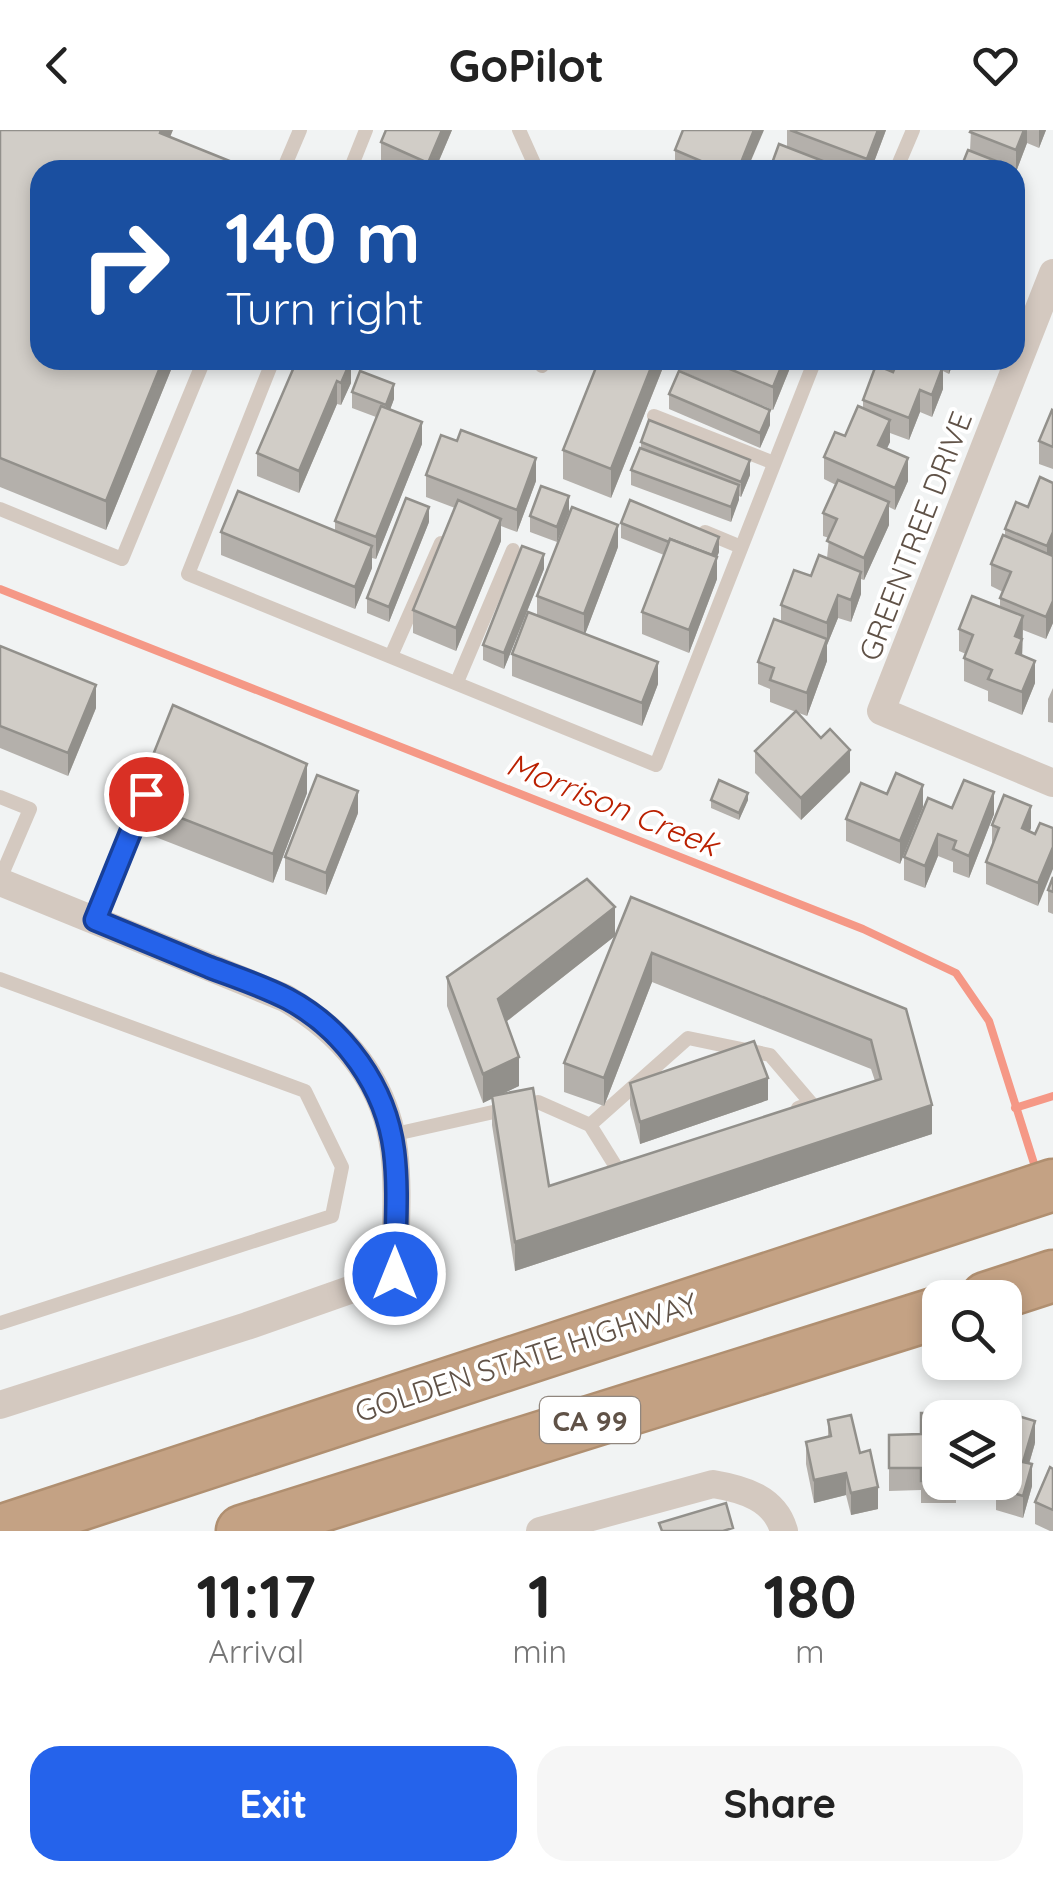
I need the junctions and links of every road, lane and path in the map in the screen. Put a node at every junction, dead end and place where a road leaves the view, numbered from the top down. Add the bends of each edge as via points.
1 (300, 130) edge
2 (366, 130) edge
3 (518, 130) edge
4 (913, 130) edge
5 (287, 160) edge
6 (354, 160) edge
7 (532, 160) edge
8 (900, 160) edge
9 (1053, 273) edge
10 (1025, 344) edge
11 (200, 370) edge
12 (270, 370) edge
13 (811, 370) edge
14 (1015, 370) edge
15 (654, 416) dead end
16 (774, 463) junction
17 (0, 509) edge
18 (692, 526) edge
19 (444, 535) edge
20 (742, 546) junction
21 (513, 550) dead end
22 (391, 656) junction
23 (457, 682) junction
24 (1053, 783) edge
25 (146, 794) edge
26 (0, 797) edge
27 (0, 880) edge
28 (95, 920) junction
29 (0, 979) edge
30 (776, 1116) edge
31 (590, 1125) junction
32 (391, 1135) junction
33 (636, 1164) edge
34 (1053, 1185) edge
35 (922, 1318) edge
36 (0, 1322) edge
37 (0, 1405) edge
38 (310, 1428) junction
39 (0, 1500) edge
40 (0, 1531) edge
41 (242, 1531) edge
42 (540, 1531) edge
43 (784, 1531) edge

1 - 5 lane
2 - 6 lane
3 - 7 lane
4 - 8 lane
9 - 10 street, GREENTREE DRIVE
11 - 17 lane via 122,559
12 - 22 lane via 188,574
13 - 16 lane
14 - 24 street, GREENTREE DRIVE via 881,711
15 - 16 lane
16 - 20 lane
18 - 20 lane
19 - 22 lane
20 - 23 lane via 656,764
21 - 23 lane
22 - 23 lane
25 - 28 lane
26 - 27 lane via 30,809
27 - 28 street
28 - 32 street via 310,1012 366,1072
29 - 36 lane via 305,1091 342,1167 332,1216
30 - 31 lane via 811,1104 770,1055 688,1038
31 - 32 lane via 538,1102
31 - 33 lane via 618,1170
32 - 37 street via 395,1274
34 - 38 highway, GOLDEN STATE HIGHWAY / CA 99
35 - 41 highway, CA 99
38 - 39 highway
38 - 40 highway, GOLDEN STATE HIGHWAY / CA 99
42 - 43 street via 713,1484 740,1488 765,1502

